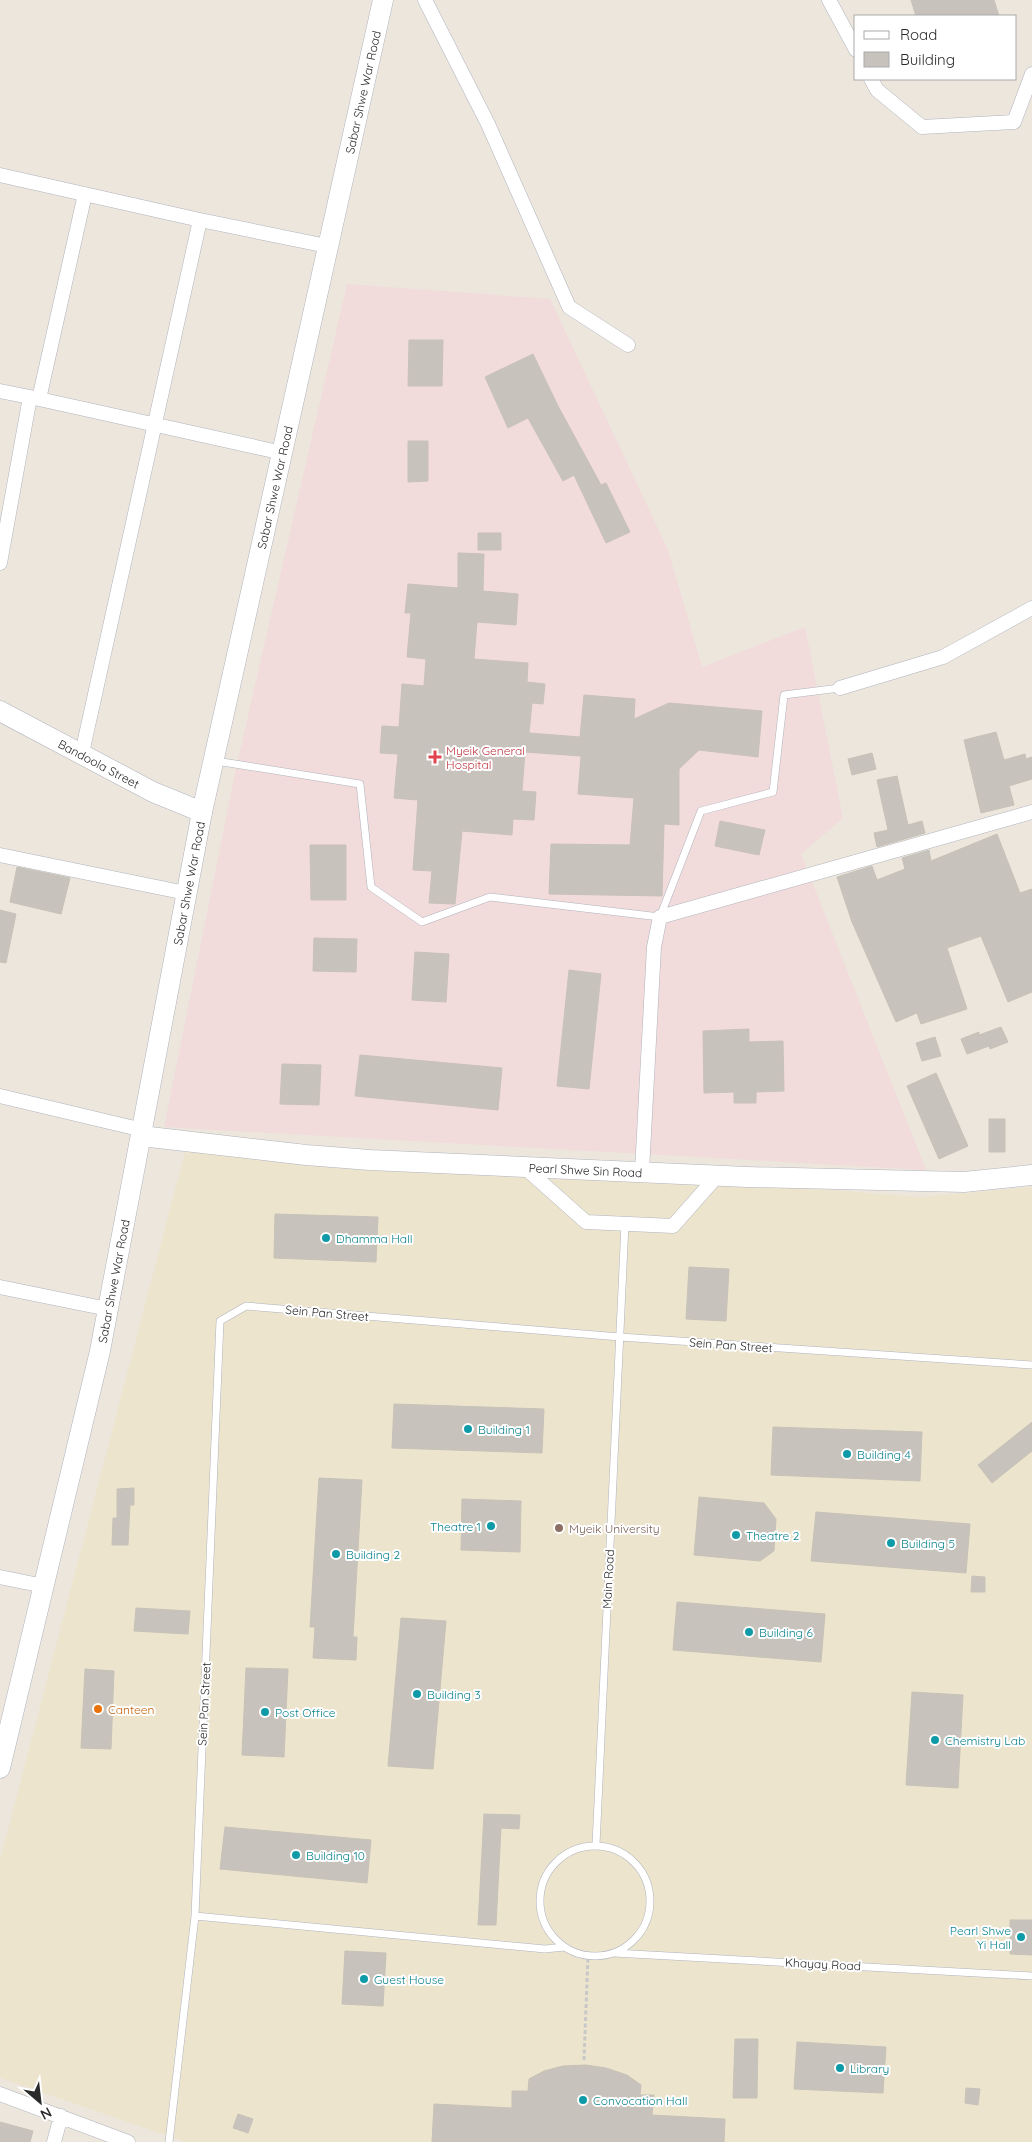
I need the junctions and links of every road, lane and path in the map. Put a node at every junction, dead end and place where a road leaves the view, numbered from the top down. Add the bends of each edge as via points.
1 (383, 0) edge
2 (425, 0) edge
3 (829, 0) edge
4 (854, 46) edge
5 (1032, 74) edge
6 (872, 80) edge
7 (0, 175) edge
8 (86, 194) junction
9 (200, 220) junction
10 (327, 246) junction
11 (628, 345) dead end
12 (0, 391) edge
13 (35, 398) junction
14 (154, 424) junction
15 (282, 453) junction
16 (0, 563) edge
17 (1032, 608) edge
18 (840, 688) joint
19 (0, 711) edge
20 (82, 753) junction
21 (214, 761) junction
22 (202, 812) junction
23 (1032, 812) edge
24 (0, 855) edge
25 (186, 893) junction
26 (660, 917) junction
27 (0, 1096) edge
28 (142, 1133) junction
29 (523, 1166) junction
30 (642, 1171) junction
31 (1032, 1174) edge
32 (718, 1175) junction
33 (625, 1224) junction
34 (0, 1287) edge
35 (108, 1309) junction
36 (620, 1337) junction
37 (1032, 1365) edge
38 (0, 1578) edge
39 (44, 1586) junction
40 (0, 1768) edge
41 (596, 1845) junction
42 (195, 1916) junction
43 (564, 1947) junction
44 (614, 1953) junction
45 (588, 1956) junction
46 (1032, 1976) edge
47 (584, 2060) dead end
48 (0, 2094) edge
49 (61, 2116) junction
50 (54, 2142) edge
51 (128, 2142) edge
52 (169, 2142) edge

1 - 10 main road, Sabar Shwe War Road
2 - 11 street via 488,124 569,307
3 - 4 street
5 - 6 street via 1014,122 922,127 877,90
7 - 8 street
8 - 9 street
8 - 13 street
9 - 10 street
9 - 14 street
10 - 15 main road, Sabar Shwe War Road
12 - 13 street
13 - 14 street
13 - 16 street
14 - 15 street
14 - 20 street
15 - 21 main road, Sabar Shwe War Road
17 - 18 street via 943,657
18 - 26 lane via 784,695 773,792 701,811
19 - 20 main road, Bandoola Street
20 - 22 main road, Bandoola Street via 153,792
21 - 22 main road, Sabar Shwe War Road
21 - 26 lane via 360,784 371,887 422,922 490,897
22 - 25 main road, Sabar Shwe War Road
23 - 26 street
24 - 25 street
25 - 28 main road, Sabar Shwe War Road
26 - 30 street via 654,947
27 - 28 street
28 - 29 main road, Pearl Shwe Sin Road via 306,1155
28 - 35 main road, Sabar Shwe War Road
29 - 30 main road, Pearl Shwe Sin Road
29 - 33 street via 586,1222
30 - 32 main road, Pearl Shwe Sin Road
31 - 32 main road, Pearl Shwe Sin Road via 964,1182
32 - 33 street via 673,1226
33 - 36 lane, Main Road
34 - 35 street
35 - 39 main road, Sabar Shwe War Road
36 - 37 lane, Sein Pan Street
36 - 41 lane, Main Road
36 - 42 lane, Sein Pan Street via 246,1306 220,1322
38 - 39 street
39 - 40 main road, Sabar Shwe War Road
41 - 43 lane via 578,1848 562,1856 542,1884 539,1902 542,1920
41 - 44 lane via 614,1849 631,1859 643,1873 650,1891 650,1911 643,1929 631,1943
42 - 43 lane via 545,1949
42 - 52 lane
43 - 45 lane
44 - 45 lane
44 - 46 lane, Khayay Road
45 - 47 path
48 - 49 street
49 - 50 street
49 - 51 street

